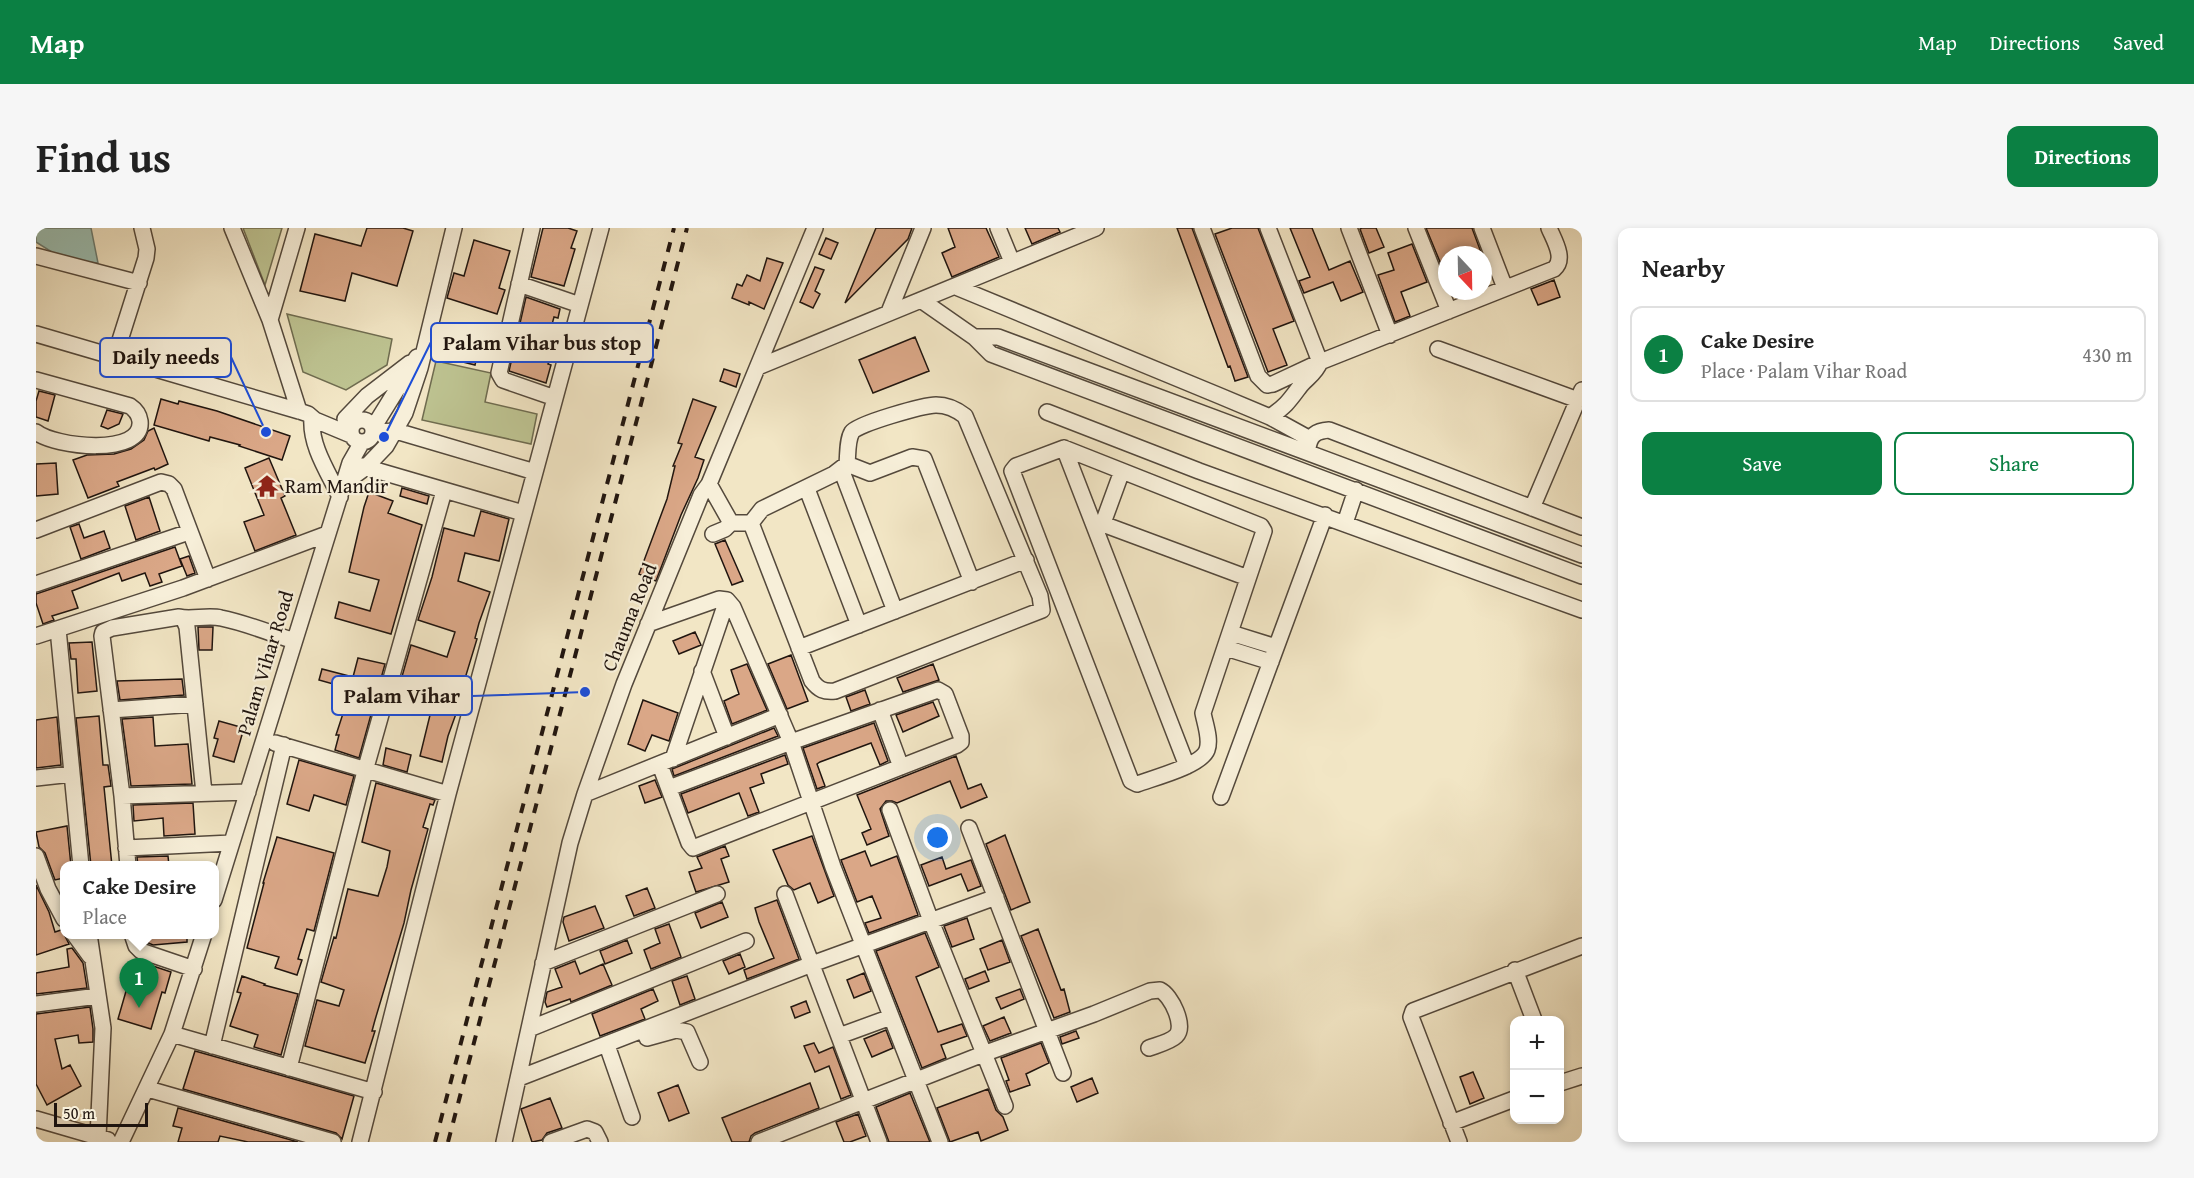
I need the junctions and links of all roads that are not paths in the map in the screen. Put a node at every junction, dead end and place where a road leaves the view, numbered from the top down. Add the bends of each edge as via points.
1 (142, 228) edge
2 (232, 228) edge
3 (297, 228) edge
4 (454, 228) edge
5 (532, 228) edge
6 (601, 228) edge
7 (815, 228) edge
8 (923, 228) edge
9 (998, 228) edge
10 (1202, 228) edge
11 (1268, 228) edge
12 (1349, 228) edge
13 (1416, 228) edge
14 (1482, 228) edge
15 (1549, 228) edge
16 (1090, 229) edge
17 (36, 256) edge
18 (1012, 262) junction
19 (139, 283) junction
20 (519, 284) junction
21 (956, 287) junction
22 (1504, 288) junction
23 (921, 300) junction
24 (580, 305) junction
25 (1449, 311) junction
26 (889, 312) junction
27 (270, 320) junction
28 (36, 334) edge
29 (1390, 335) junction
30 (974, 337) junction
31 (1438, 349) dead end
32 (421, 352) junction
33 (115, 356) junction
34 (1320, 362) junction
35 (758, 367) junction
36 (36, 380) edge
37 (1580, 395) edge
38 (555, 398) junction
39 (1047, 412) dead end
40 (306, 414) junction
41 (1269, 417) junction
42 (1575, 425) edge
43 (360, 430) junction
44 (396, 431) junction
45 (36, 432) edge
46 (1308, 445) junction
47 (1064, 448) junction
48 (350, 463) junction
49 (844, 466) junction
50 (365, 468) junction
51 (1122, 471) junction
52 (535, 472) junction
53 (709, 484) junction
54 (807, 489) junction
55 (444, 490) junction
56 (1356, 490) junction
57 (342, 491) junction
58 (1532, 508) junction
59 (523, 513) junction
60 (1325, 515) junction
61 (1098, 522) junction
62 (1345, 522) junction
63 (731, 523) junction
64 (751, 523) junction
65 (1582, 527) edge
66 (36, 530) edge
67 (189, 532) junction
68 (327, 534) junction
69 (713, 534) dead end
70 (1582, 555) edge
71 (1026, 560) junction
72 (1582, 576) edge
73 (1248, 578) junction
74 (208, 579) junction
75 (972, 582) junction
76 (36, 584) edge
77 (727, 600) junction
78 (1582, 610) edge
79 (896, 611) junction
80 (183, 618) junction
81 (648, 624) junction
82 (859, 625) junction
83 (58, 629) junction
84 (1231, 633) junction
85 (36, 636) edge
86 (294, 642) junction
87 (799, 648) junction
88 (1226, 648) junction
89 (1274, 654) junction
90 (702, 671) junction
91 (195, 704) junction
92 (111, 710) junction
93 (880, 710) junction
94 (780, 716) junction
95 (727, 737) junction
96 (263, 739) junction
97 (791, 742) junction
98 (284, 746) junction
99 (667, 762) junction
100 (1187, 766) junction
101 (901, 767) junction
102 (365, 771) junction
103 (72, 774) junction
104 (36, 778) edge
105 (669, 788) junction
106 (248, 792) junction
107 (204, 793) junction
108 (448, 794) junction
109 (585, 794) junction
110 (122, 796) junction
111 (1221, 797) dead end
112 (811, 801) junction
113 (890, 810) dead end
114 (969, 828) dead end
115 (231, 843) junction
116 (126, 848) junction
117 (36, 856) edge
118 (81, 861) edge
119 (127, 861) edge
120 (219, 883) edge
121 (717, 894) dead end
122 (785, 894) dead end
123 (996, 897) junction
124 (60, 912) edge
125 (931, 921) junction
126 (78, 939) edge
127 (89, 939) edge
128 (134, 939) edge
129 (203, 939) edge
130 (746, 941) dead end
131 (863, 945) junction
132 (1582, 946) edge
133 (91, 957) junction
134 (543, 963) junction
135 (812, 964) junction
136 (194, 969) junction
137 (1515, 970) junction
138 (98, 996) junction
139 (36, 1004) edge
140 (1532, 1016) edge
141 (891, 1017) junction
142 (530, 1029) junction
143 (1046, 1031) junction
144 (172, 1034) junction
145 (839, 1036) junction
146 (212, 1046) junction
147 (614, 1047) junction
148 (1149, 1048) dead end
149 (983, 1054) junction
150 (592, 1058) dead end
151 (700, 1062) dead end
152 (289, 1068) junction
153 (1063, 1073) dead end
154 (1582, 1076) edge
155 (519, 1078) junction
156 (917, 1080) junction
157 (1564, 1082) edge
158 (148, 1089) junction
159 (374, 1092) junction
160 (864, 1101) junction
161 (1510, 1101) edge
162 (1005, 1106) dead end
163 (632, 1117) dead end
164 (36, 1119) edge
165 (1451, 1123) junction
166 (98, 1137) junction
167 (776, 1139) edge
168 (114, 1142) edge
169 (121, 1142) edge
170 (333, 1142) edge
171 (360, 1142) edge
172 (504, 1142) edge
173 (551, 1142) edge
174 (600, 1142) edge
175 (759, 1142) edge
176 (879, 1142) edge
177 (940, 1142) edge
178 (1459, 1142) edge

1 - 19 street via 147,249
2 - 27 street
3 - 27 street
4 - 32 street
5 - 20 street
6 - 24 street
7 - 35 street, Chauma Road
8 - 26 street
9 - 18 street
10 - 34 street via 1262,381 1273,384
11 - 34 street
12 - 29 street
13 - 25 street
14 - 22 street
15 - 22 street via 1559,254 1557,266
16 - 18 street
17 - 19 street
18 - 21 street
19 - 33 street
20 - 24 street
20 - 38 street via 500,377
21 - 23 street
21 - 41 street
22 - 25 street
23 - 26 street
23 - 30 street
24 - 38 street
25 - 29 street
26 - 35 street
27 - 40 street
28 - 33 street
29 - 34 street
30 - 46 street via 998,337
30 - 56 street via 992,354
31 - 37 street
32 - 43 street
32 - 43 street via 367,396
32 - 44 street via 411,398
33 - 40 street
34 - 41 street via 1288,404
35 - 53 street, Chauma Road
36 - 45 street via 130,406 139,416 140,428 124,442 99,445 65,443
37 - 42 street
38 - 52 street
39 - 60 street
40 - 43 street via 316,413
40 - 57 street via 314,441
41 - 46 street
42 - 58 street
43 - 44 street
43 - 48 street, Palam Vihar Road
44 - 50 street
44 - 52 street
46 - 58 street via 1317,431 1329,430
46 - 70 street
47 - 51 street
47 - 61 street
47 - 100 street via 1012,471 1131,781 1137,784
48 - 50 street
48 - 57 street, Palam Vihar Road
49 - 54 street
49 - 71 street via 856,428 918,407 951,406 965,416
49 - 75 street via 870,473 912,457 924,459
49 - 79 street
50 - 55 street
50 - 57 street
51 - 61 street
51 - 73 street via 1264,528
52 - 59 street
53 - 63 street
53 - 81 street, Chauma Road
54 - 64 street via 762,509
54 - 82 street
55 - 59 street
55 - 102 street
56 - 62 street
56 - 72 street
57 - 68 street, Palam Vihar Road
58 - 65 street
59 - 108 street
60 - 62 street
60 - 89 street
61 - 73 street
61 - 100 street
62 - 78 street
63 - 64 street
63 - 69 street
64 - 87 street
66 - 67 street via 161,482 174,489
67 - 74 street
67 - 76 street
68 - 74 street
68 - 86 street, Palam Vihar Road
71 - 75 street
71 - 87 street via 1042,603 1038,613 835,691 825,692 816,687
73 - 84 street
74 - 83 street
75 - 79 street
77 - 81 street via 719,599
77 - 90 street
77 - 94 street via 739,616
79 - 82 street
80 - 86 street via 220,618
80 - 91 street
80 - 92 street via 103,632
81 - 109 street, Chauma Road
82 - 87 street
83 - 85 street
83 - 103 street
84 - 88 street
84 - 89 street
86 - 96 street, Palam Vihar Road
88 - 89 street
88 - 100 street via 1203,713 1207,749
89 - 111 street
90 - 95 street
90 - 99 street
91 - 92 street
91 - 107 street
92 - 110 street
93 - 97 street
93 - 101 street
93 - 101 street via 942,691 961,736 957,745
94 - 95 street
94 - 97 street
95 - 99 street
96 - 98 street
96 - 106 street, Palam Vihar Road
97 - 105 street
97 - 112 street
98 - 102 street
98 - 146 street
99 - 105 street
99 - 109 street
101 - 112 street
102 - 108 street
102 - 152 street
103 - 104 street
103 - 118 street
105 - 112 street via 693,848
106 - 107 street
106 - 115 street, Palam Vihar Road
107 - 110 street
108 - 159 street
109 - 134 street, Chauma Road
110 - 116 street
112 - 131 street
113 - 125 street
114 - 123 street
115 - 116 street
115 - 120 street, Palam Vihar Road
116 - 119 street
117 - 124 street
121 - 134 street
122 - 135 street
123 - 125 street
123 - 143 street
125 - 131 street
125 - 149 street
126 - 133 street
127 - 133 street
128 - 136 street via 141,951
129 - 136 street
130 - 142 street
131 - 135 street
131 - 141 street
132 - 137 street
133 - 138 street
134 - 142 street, Chauma Road
135 - 145 street
135 - 147 street
136 - 144 street
137 - 140 street
137 - 165 street via 1416,1009 1412,1014
138 - 139 street
138 - 166 street via 104,1048
141 - 145 street
141 - 156 street
142 - 155 street, Chauma Road
143 - 148 street via 1160,990 1171,998 1180,1025 1176,1036
143 - 149 street
143 - 153 street
144 - 146 street
144 - 158 street
145 - 160 street
146 - 152 street
147 - 150 street
147 - 151 street via 681,1030 691,1037
147 - 155 street
147 - 163 street
149 - 156 street
149 - 162 street
152 - 159 street
154 - 157 street
155 - 172 street, Chauma Road
156 - 160 street
156 - 177 street
158 - 169 street
158 - 170 street
159 - 171 street
160 - 167 street
160 - 176 street
161 - 165 street
164 - 166 street
165 - 178 street
166 - 168 street
167 - 175 street
173 - 174 street via 587,1129 595,1132

